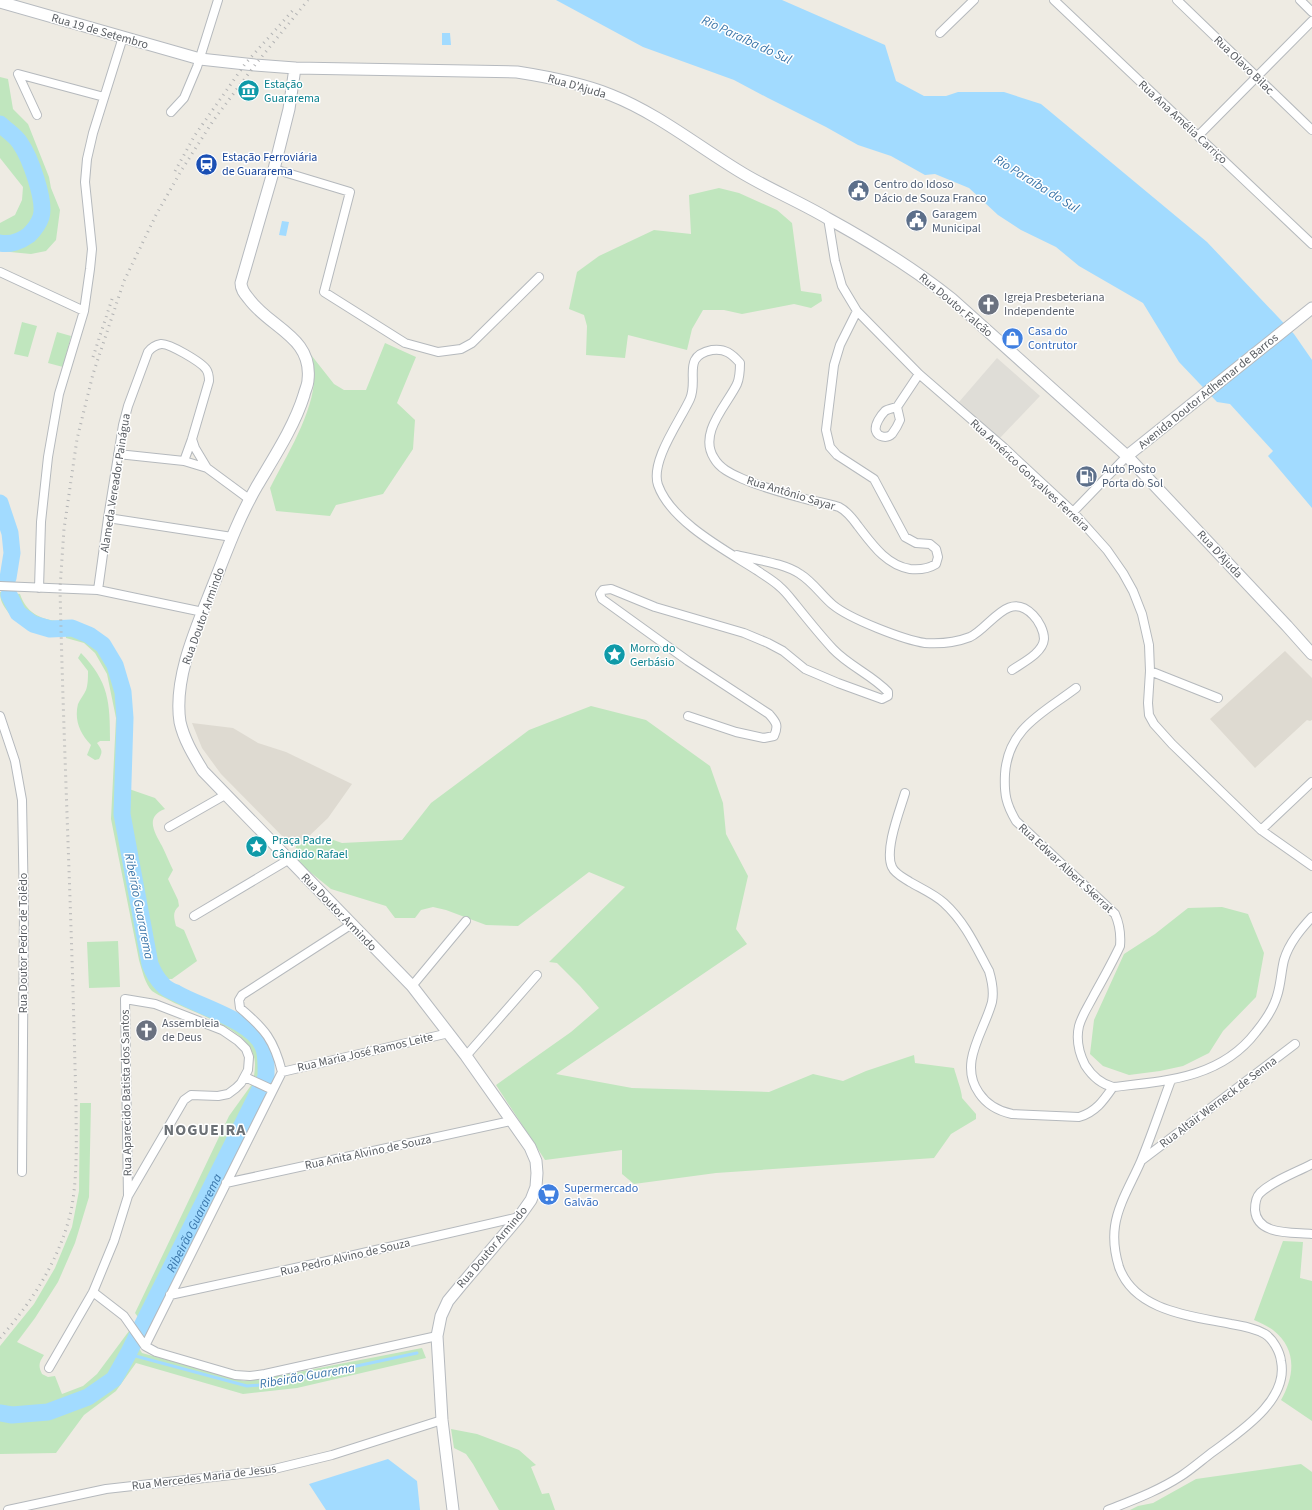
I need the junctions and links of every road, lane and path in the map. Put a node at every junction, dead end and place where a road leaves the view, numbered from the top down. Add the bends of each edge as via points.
1 (218, 0) edge
2 (974, 0) edge
3 (1054, 0) edge
4 (1177, 0) edge
5 (1300, 0) edge
6 (0, 2) edge
7 (1312, 12) edge
8 (1312, 21) edge
9 (940, 33) dead end
10 (122, 37) junction
11 (200, 59) junction
12 (295, 68) junction
13 (1256, 76) junction
14 (104, 97) junction
15 (171, 112) dead end
16 (36, 115) dead end
17 (1312, 130) edge
18 (1198, 136) junction
19 (274, 169) junction
20 (828, 218) junction
21 (1312, 244) edge
22 (0, 272) edge
23 (540, 277) dead end
24 (1312, 308) edge
25 (84, 310) junction
26 (857, 311) junction
27 (919, 374) junction
28 (897, 407) dead end
29 (192, 438) junction
30 (118, 454) junction
31 (1127, 456) junction
32 (184, 461) junction
33 (207, 468) junction
34 (250, 499) junction
35 (1073, 512) junction
36 (108, 518) junction
37 (232, 537) junction
38 (730, 553) junction
39 (0, 586) edge
40 (39, 588) junction
41 (98, 590) junction
42 (203, 612) junction
43 (1312, 654) edge
44 (1012, 670) dead end
45 (1150, 671) junction
46 (1076, 688) dead end
47 (1218, 698) dead end
48 (0, 716) edge
49 (688, 716) dead end
50 (1312, 782) edge
51 (905, 793) dead end
52 (225, 795) junction
53 (169, 827) dead end
54 (1261, 830) junction
55 (288, 860) junction
56 (1312, 866) edge
57 (194, 916) dead end
58 (1312, 917) edge
59 (466, 921) dead end
60 (352, 924) junction
61 (537, 975) dead end
62 (412, 986) junction
63 (448, 1033) junction
64 (1295, 1044) dead end
65 (466, 1056) junction
66 (282, 1072) junction
67 (248, 1078) junction
68 (1171, 1080) junction
69 (1114, 1087) junction
70 (271, 1089) junction
71 (511, 1121) junction
72 (1141, 1160) junction
73 (1312, 1164) edge
74 (22, 1172) dead end
75 (226, 1183) junction
76 (128, 1196) junction
77 (519, 1217) junction
78 (1312, 1234) edge
79 (93, 1292) junction
80 (170, 1295) junction
81 (437, 1336) junction
82 (142, 1343) junction
83 (49, 1368) dead end
84 (442, 1420) junction
85 (8, 1510) edge
86 (453, 1510) edge
87 (1108, 1510) edge

1 - 11 street
2 - 9 street
3 - 18 street, Rua Ana Amélia Carriço
4 - 13 street, Rua Olavo Bilac
5 - 7 street
6 - 10 main road, Rua 19 de Setembro
8 - 13 street
10 - 11 main road, Rua 19 de Setembro
10 - 14 street
11 - 12 main road
11 - 15 street via 184,98
12 - 19 main road, Rua Doutor Armindo via 289,109
12 - 20 main road, Rua D'Ajuda via 517,72 583,85 644,112 745,174
13 - 17 street, Rua Olavo Bilac
13 - 18 street
14 - 16 street via 18,74
14 - 25 street via 87,159 85,182 92,248
18 - 21 street, Rua Ana Amélia Carriço
19 - 23 street via 350,192 324,292 405,343 438,352 461,349 472,343
19 - 34 main road, Rua Doutor Armindo via 241,288 254,306 300,346 307,359 308,381 292,425
20 - 26 street, Rua Américo Gonçalves Ferreira via 842,286
20 - 31 main road, Rua Doutor Falcão via 893,256 952,299
22 - 25 street
24 - 31 main road, Avenida Doutor Adhemar de Barros
25 - 40 street via 59,394 48,457 41,522
26 - 27 street, Rua Américo Gonçalves Ferreira
26 - 38 street, Rua Antônio Sayar via 840,345 834,365 826,430 830,447 837,455 874,479 905,537 916,543 930,544 936,549 936,564 918,570 904,568 891,562 876,549 852,517 840,508 754,484 728,472 719,464 713,458 710,433 738,383 740,372 740,363 731,353 719,349 698,355 694,361 691,397 657,468 658,484 672,508 708,539
27 - 28 street
27 - 35 street, Rua Américo Gonçalves Ferreira
29 - 30 street, Alameda Vereador Painágua via 209,375 202,365 175,348 160,344 148,352 122,425
29 - 32 street, Alameda Vereador Painágua
29 - 33 street
30 - 32 street
30 - 36 street, Alameda Vereador Painágua
31 - 35 street, Avenida Doutor Adhemar de Barros
31 - 43 main road, Rua D'Ajuda
32 - 33 street
33 - 34 street
34 - 37 main road, Rua Doutor Armindo
35 - 45 street, Rua Américo Gonçalves Ferreira via 1107,550 1133,591 1142,614 1149,645
36 - 37 street
36 - 41 street, Alameda Vereador Painágua
37 - 42 main road, Rua Doutor Armindo
38 - 44 street via 787,567 800,574 841,611 886,632 925,643 948,642 970,637 1006,609 1017,606 1026,609 1034,616 1044,640 1040,650
38 - 49 street via 780,586 833,650 849,664 881,684 888,692 888,696 882,699 805,670 783,651 744,633 655,607 611,589 603,590 600,594 602,599 688,661 769,714 776,722 777,729 774,736 764,738 736,732
39 - 40 street
40 - 41 street
41 - 42 street
42 - 52 main road, Rua Doutor Armindo via 182,676 180,722 184,737 203,771
45 - 47 street
45 - 54 street, Rua Américo Gonçalves Ferreira via 1148,703 1149,715 1154,724
46 - 69 street, Rua Edwar Albert Skerrat via 1031,722 1012,744 1008,756 1006,801 1016,821 1115,914 1120,924 1120,946 1079,1026 1079,1048 1082,1058 1096,1078
48 - 74 street, Rua Doutor Pedro de Tolêdo via 15,761 22,800
50 - 54 street
51 - 69 street via 889,851 892,868 943,902 960,919 992,980 992,1002 972,1057 972,1081 977,1091 984,1100 1012,1114 1079,1117 1094,1110
52 - 53 street
52 - 55 main road, Rua Doutor Armindo
54 - 56 street, Rua Américo Gonçalves Ferreira
55 - 57 street
55 - 60 main road, Rua Doutor Armindo
58 - 68 street via 1289,948 1271,1010 1249,1042 1223,1063
59 - 62 street
60 - 62 main road, Rua Doutor Armindo
60 - 66 street via 242,995 239,1000 240,1008 272,1042
61 - 65 street
62 - 63 main road, Rua Doutor Armindo
63 - 65 main road, Rua Doutor Armindo
63 - 66 street, Rua Maria José Ramos Leite
64 - 72 street, Rua Altair Werneck de Senna
65 - 71 main road, Rua Doutor Armindo
66 - 70 street
67 - 70 street
67 - 76 street, Rua Aparecido Batista dos Santos via 228,1094 191,1095 184,1100
67 - 76 street, Rua Aparecido Batista dos Santos via 249,1057 238,1040 222,1030 155,1004 125,999
68 - 69 street
68 - 72 street
70 - 75 street
71 - 75 street, Rua Anita Alvino de Souza
71 - 77 main road, Rua Doutor Armindo via 530,1147 536,1161 536,1187 531,1200
72 - 87 street via 1115,1226 1114,1242 1120,1270 1136,1292 1150,1302 1182,1313 1266,1334 1275,1345 1281,1359 1281,1381 1268,1405 1249,1424 1181,1476
73 - 78 street via 1258,1194 1255,1212 1265,1227
75 - 80 street
76 - 79 street, Rua Aparecido Batista dos Santos via 114,1241
77 - 80 street, Rua Pedro Alvino de Souza
77 - 81 main road, Rua Doutor Armindo via 448,1301 441,1316
79 - 82 street via 124,1316
79 - 83 street, Rua Aparecido Batista dos Santos
80 - 82 street
81 - 82 street via 250,1376 234,1375 156,1352
81 - 84 main road, Rua Doutor Armindo
84 - 85 street, Rua Mercedes Maria de Jesus via 332,1455 266,1471 106,1489
84 - 86 main road, Rua Doutor Armindo

